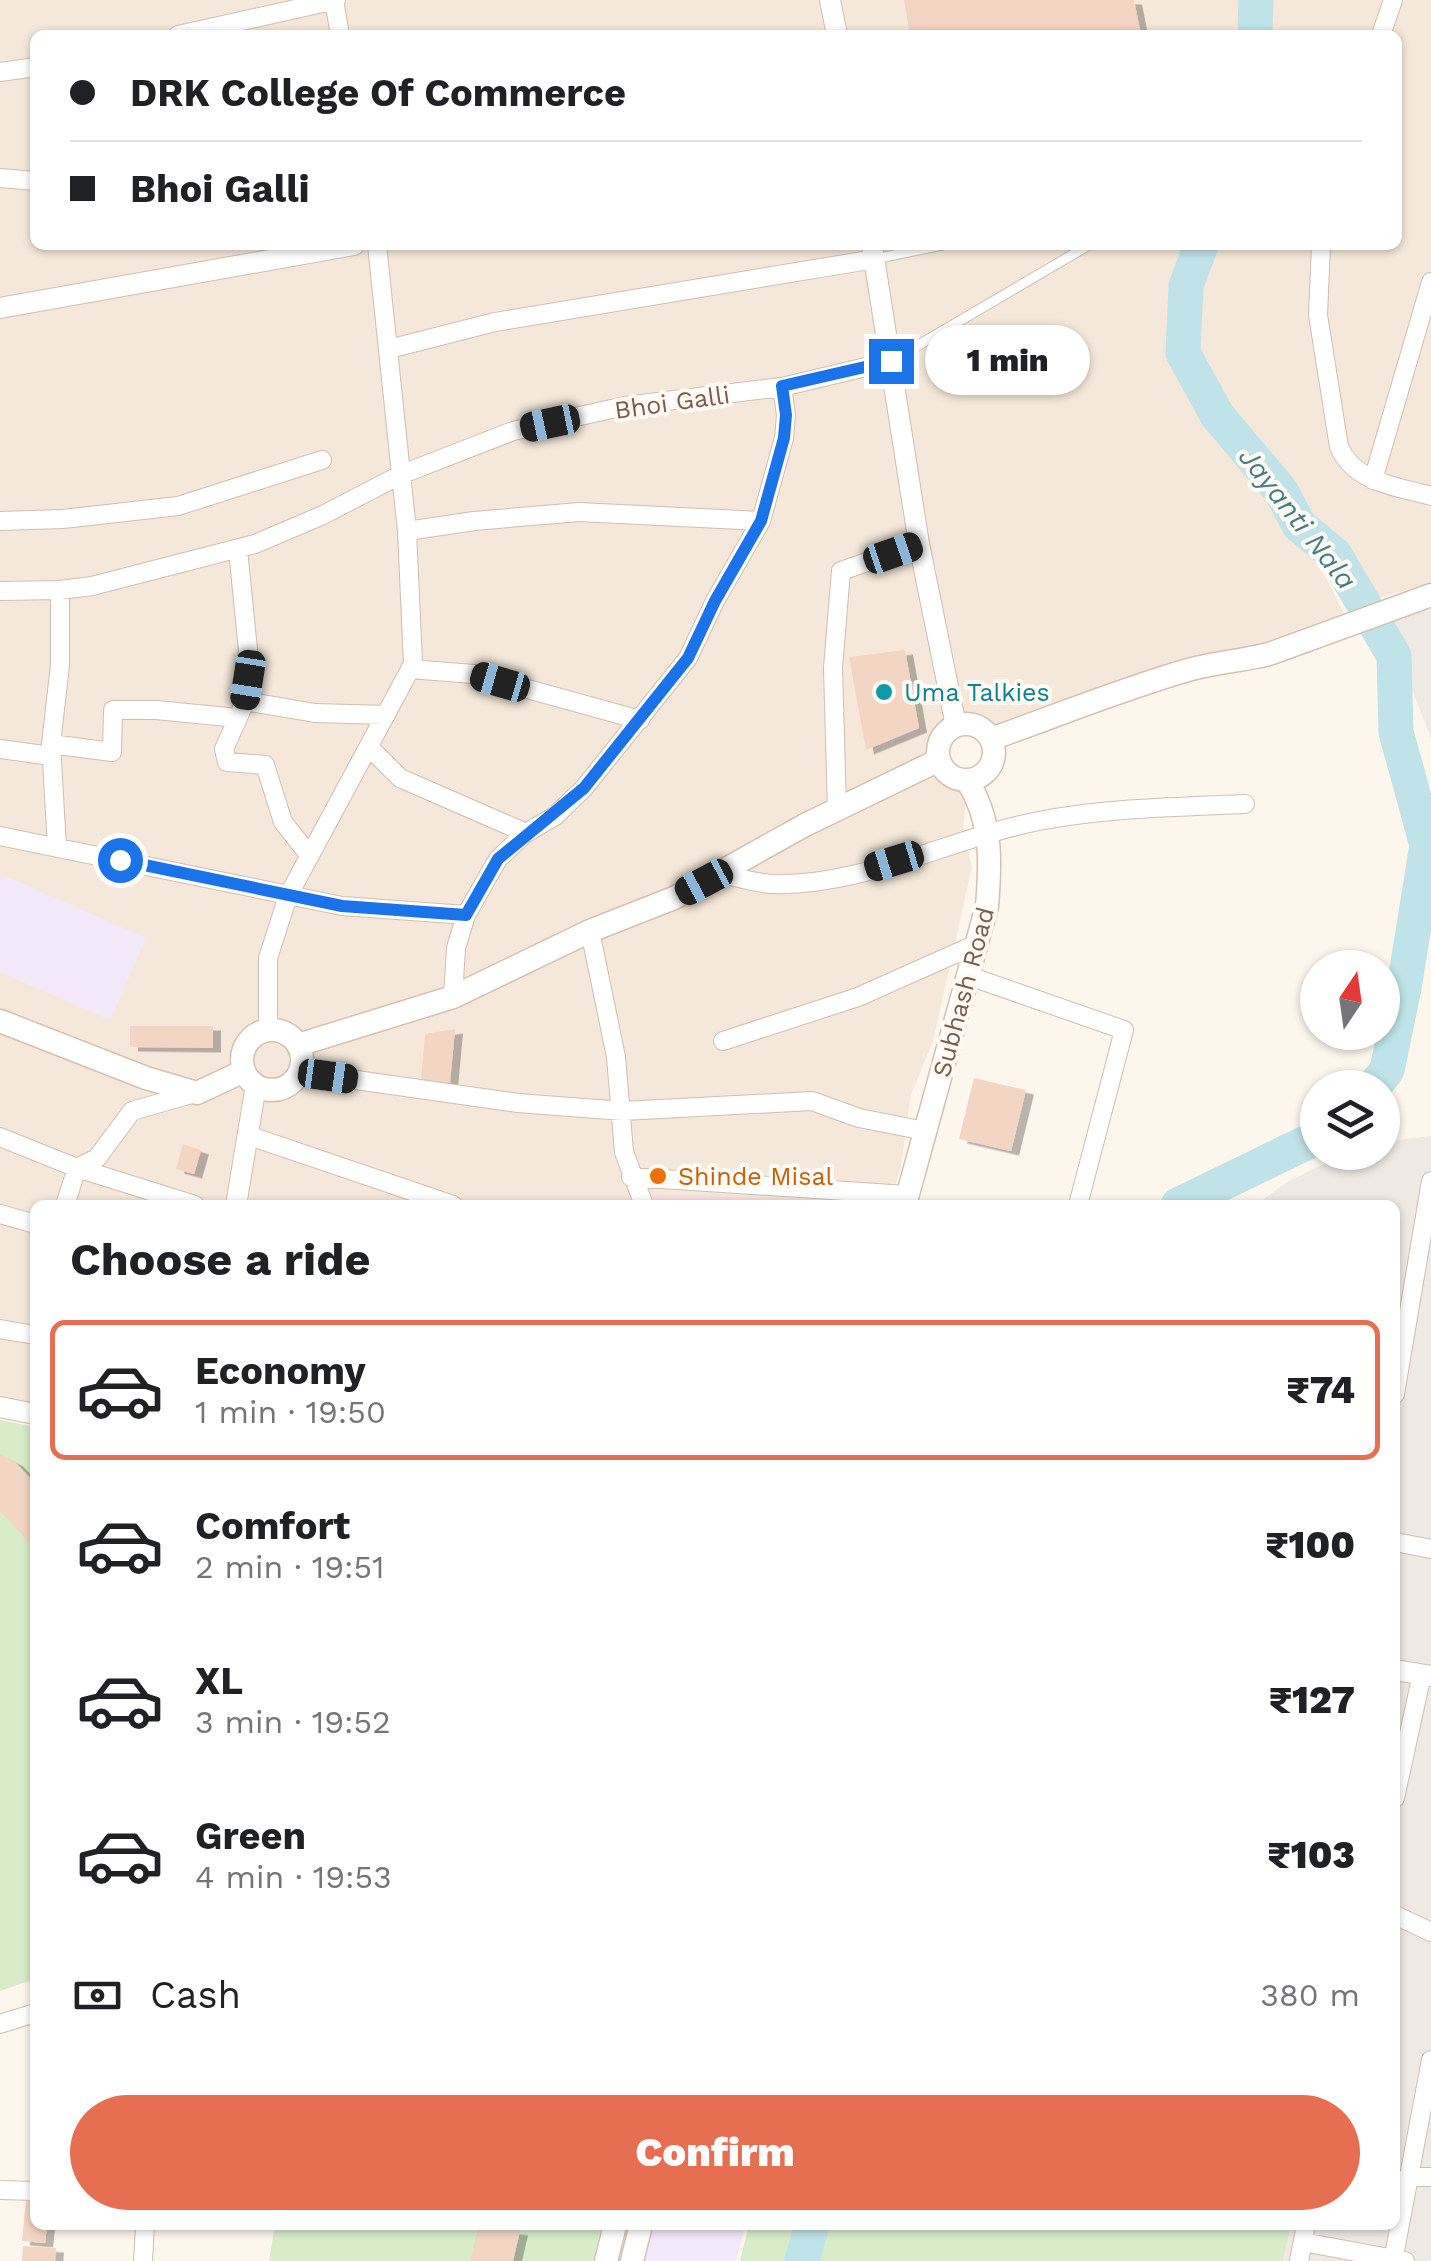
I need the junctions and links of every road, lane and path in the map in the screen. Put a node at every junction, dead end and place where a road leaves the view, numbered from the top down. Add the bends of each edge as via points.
1 (335, 0) edge
2 (830, 0) edge
3 (1393, 0) edge
4 (200, 30) edge
5 (339, 30) edge
6 (836, 30) edge
7 (1384, 30) edge
8 (30, 68) edge
9 (0, 72) edge
10 (0, 178) edge
11 (30, 180) edge
12 (326, 250) edge
13 (378, 250) edge
14 (1080, 250) edge
15 (1321, 250) edge
16 (874, 252) edge
17 (1431, 282) edge
18 (0, 308) edge
19 (389, 349) junction
20 (891, 361) junction
21 (782, 386) junction
22 (322, 460) dead end
23 (400, 474) junction
24 (1373, 480) junction
25 (1431, 496) edge
26 (761, 521) junction
27 (0, 522) edge
28 (407, 532) junction
29 (919, 544) junction
30 (238, 550) junction
31 (0, 590) edge
32 (60, 590) junction
33 (1431, 596) edge
34 (410, 669) junction
35 (241, 709) junction
36 (386, 714) junction
37 (640, 720) junction
38 (956, 726) junction
39 (991, 739) junction
40 (368, 747) junction
41 (0, 749) edge
42 (52, 750) junction
43 (939, 760) junction
44 (967, 780) junction
45 (1244, 804) dead end
46 (837, 810) junction
47 (988, 832) junction
48 (526, 833) junction
49 (0, 836) edge
50 (56, 847) junction
51 (308, 855) junction
52 (719, 874) junction
53 (288, 896) junction
54 (466, 915) junction
55 (590, 930) junction
56 (978, 942) junction
57 (969, 976) junction
58 (453, 997) junction
59 (0, 1022) edge
60 (268, 1030) junction
61 (723, 1040) dead end
62 (299, 1056) junction
63 (250, 1078) junction
64 (197, 1092) junction
65 (623, 1112) junction
66 (926, 1131) junction
67 (247, 1136) junction
68 (0, 1137) edge
69 (77, 1168) junction
70 (631, 1177) junction
71 (1431, 1181) edge
72 (67, 1200) edge
73 (179, 1200) edge
74 (237, 1200) edge
75 (438, 1200) edge
76 (642, 1200) edge
77 (906, 1200) edge
78 (1079, 1200) edge
79 (0, 1214) edge
80 (30, 1223) edge
81 (0, 1328) edge
82 (30, 1335) edge
83 (1400, 1364) edge
84 (0, 1407) edge
85 (30, 1413) edge
86 (1400, 1543) edge
87 (1431, 1549) edge
88 (1400, 1671) edge
89 (1426, 1675) edge
90 (1400, 1760) edge
91 (1400, 1917) edge
92 (1431, 1932) edge
93 (30, 2015) edge
94 (0, 2024) edge
95 (1431, 2060) edge
96 (1407, 2177) junction
97 (1431, 2177) edge
98 (0, 2190) edge
99 (30, 2190) edge
100 (145, 2230) edge
101 (614, 2230) edge
102 (640, 2230) edge
103 (1302, 2243) edge
104 (1397, 2260) edge
105 (143, 2261) edge
106 (606, 2261) edge
107 (632, 2261) edge

1 - 4 street
1 - 5 street
2 - 6 street
3 - 7 street
8 - 9 street
10 - 11 street
12 - 18 street
13 - 19 street
14 - 20 lane
15 - 24 street via 1318,314 1339,447 1354,471
16 - 19 street via 495,322
16 - 20 street
17 - 24 street
19 - 23 street
20 - 21 street, Bhoi Galli
20 - 29 street
21 - 23 street, Bhoi Galli via 625,406 513,431
21 - 26 street via 784,438
22 - 27 street via 178,506
23 - 28 street
23 - 30 street, Bhoi Galli
24 - 25 street
26 - 28 street via 579,512
26 - 37 street via 688,658
28 - 34 street
29 - 38 street
29 - 46 street via 842,571 833,668
30 - 32 street, Bhoi Galli
30 - 35 street via 248,650
31 - 32 street, Bhoi Galli
32 - 42 street
33 - 39 main road via 1246,660 1156,680
34 - 36 street
34 - 37 street via 472,674
35 - 36 street
35 - 42 street via 113,710 112,752
35 - 51 street via 224,749 227,762 264,765 283,822
36 - 40 street
37 - 48 street via 584,788
38 - 39 main road via 978,726
38 - 43 main road via 940,741
39 - 44 main road via 990,766
40 - 48 street via 400,778
40 - 51 street
41 - 42 street
42 - 50 street
43 - 44 main road
43 - 46 main road
44 - 47 main road, Subhash Road
45 - 47 street via 1112,812
46 - 52 main road
47 - 52 street via 831,880 770,884
47 - 56 main road, Subhash Road via 988,906
48 - 54 street via 498,859
49 - 50 street
50 - 53 street
51 - 53 street
52 - 55 main road
53 - 54 street
53 - 60 street via 268,958
54 - 58 street
55 - 58 main road
55 - 65 street
56 - 57 main road, Subhash Road
56 - 61 street via 858,997
57 - 66 main road, Subhash Road
57 - 78 street via 1124,1030
58 - 62 main road
59 - 64 main road
60 - 62 main road via 285,1033
60 - 63 main road via 246,1045 242,1062
62 - 63 main road via 293,1081 279,1089
62 - 65 street via 328,1076
63 - 64 main road
63 - 67 street
64 - 69 street via 132,1111 97,1158
65 - 66 street via 812,1101
65 - 70 street
66 - 77 main road, Subhash Road
67 - 74 street
67 - 75 street
68 - 69 street
69 - 72 street
69 - 73 street
70 - 76 street
70 - 77 street
71 - 83 street
79 - 80 street
81 - 82 street
84 - 85 street
86 - 87 street
88 - 89 street
89 - 90 street
91 - 92 street
93 - 94 street
95 - 96 street
96 - 97 street
96 - 104 street
98 - 99 street
100 - 105 street
101 - 106 main road
102 - 107 main road
103 - 104 street

